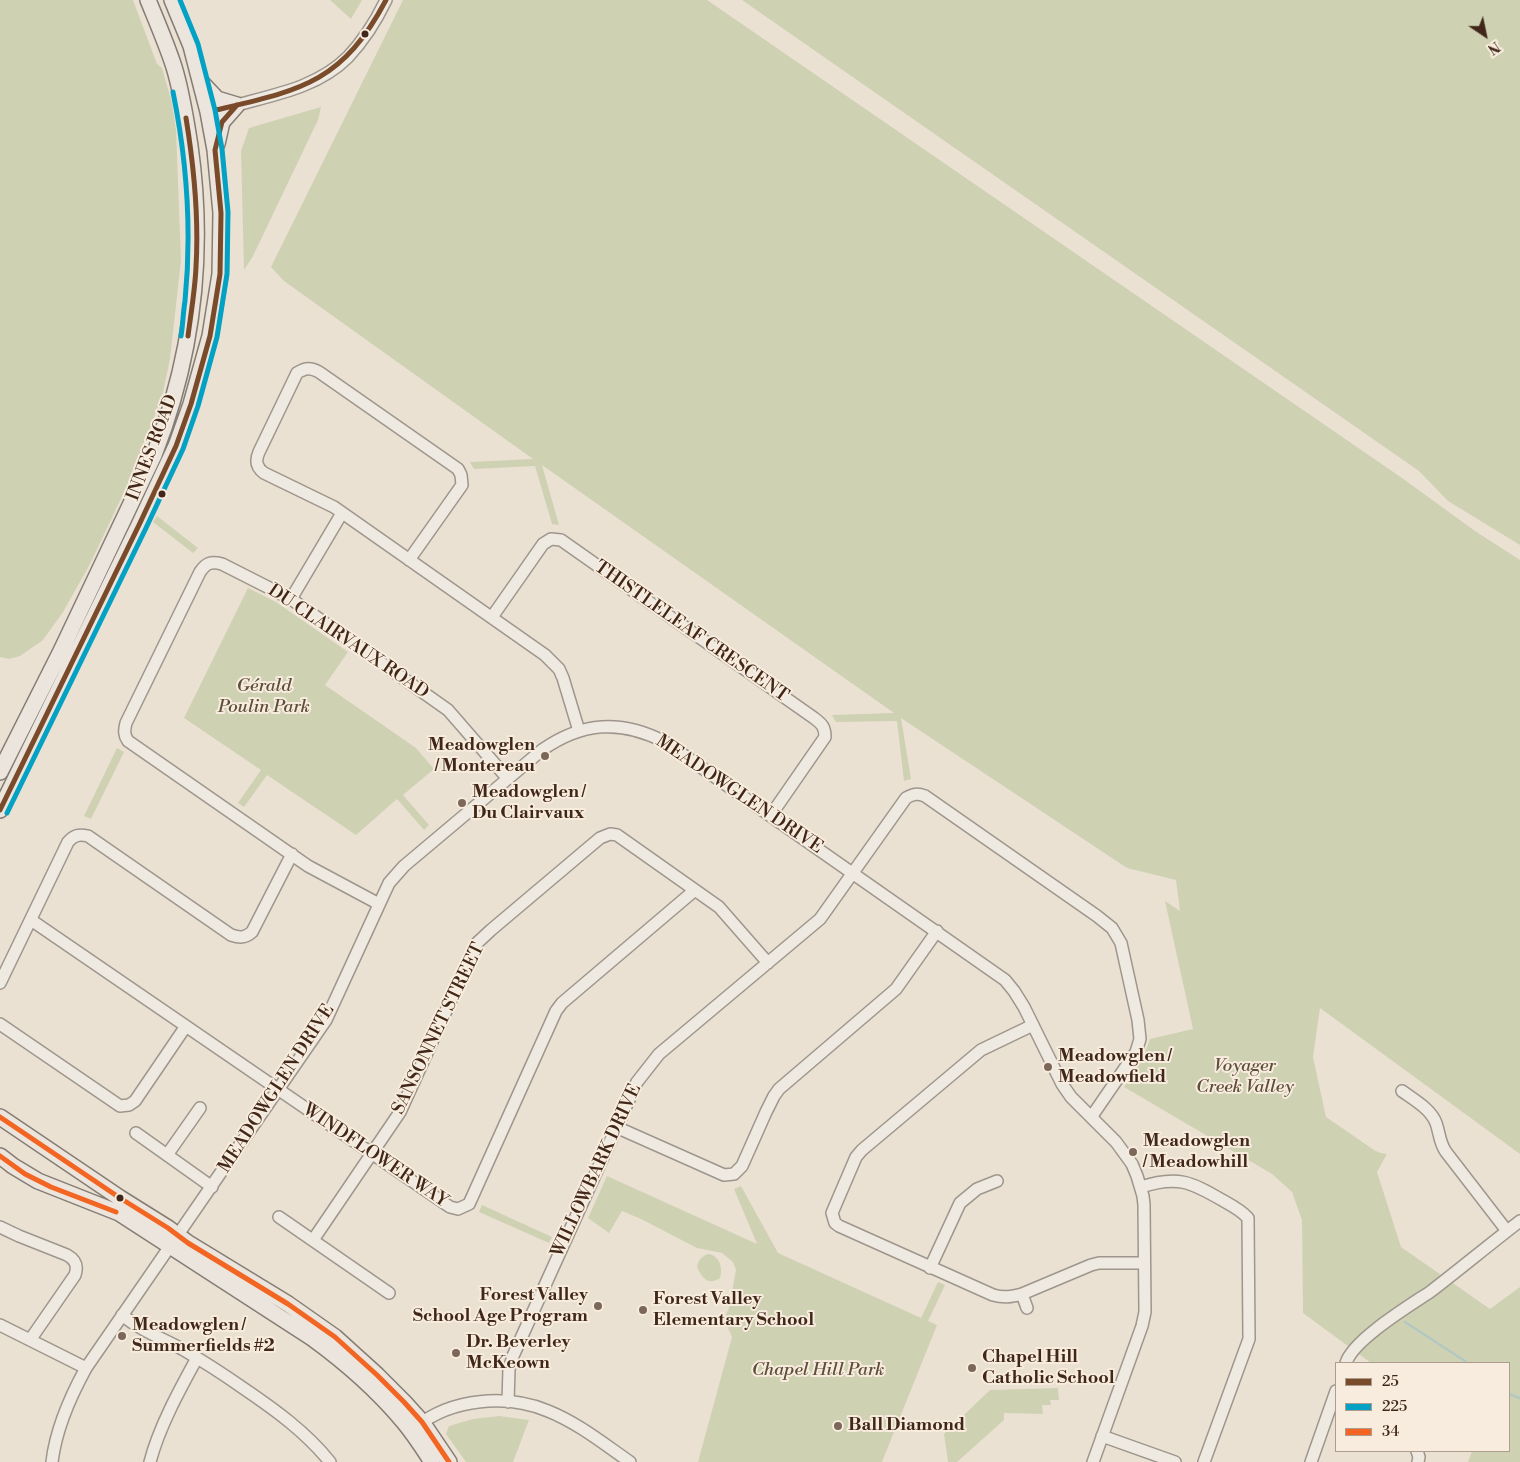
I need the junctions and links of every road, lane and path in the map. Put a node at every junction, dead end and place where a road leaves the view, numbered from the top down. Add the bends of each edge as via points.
1 (148, 0) edge
2 (172, 0) edge
3 (386, 0) edge
4 (199, 80) junction
5 (237, 104) junction
6 (208, 112) junction
7 (186, 118) junction
8 (216, 150) junction
9 (342, 513) junction
10 (409, 560) junction
11 (291, 599) junction
12 (492, 618) junction
13 (579, 731) junction
14 (0, 772) edge
15 (508, 779) junction
16 (0, 810) edge
17 (771, 815) junction
18 (292, 854) junction
19 (854, 873) junction
20 (695, 890) junction
21 (379, 904) junction
22 (31, 920) junction
23 (937, 931) junction
24 (768, 963) junction
25 (0, 983) edge
26 (0, 1024) edge
27 (1033, 1025) junction
28 (186, 1026) junction
29 (279, 1089) junction
30 (1402, 1091) dead end
31 (200, 1108) dead end
32 (0, 1116) edge
33 (1092, 1116) junction
34 (616, 1127) junction
35 (136, 1133) dead end
36 (371, 1154) junction
37 (167, 1155) junction
38 (0, 1156) edge
39 (997, 1181) dead end
40 (212, 1186) junction
41 (1141, 1187) junction
42 (279, 1217) dead end
43 (1520, 1221) edge
44 (0, 1227) edge
45 (1507, 1231) junction
46 (313, 1240) junction
47 (174, 1241) junction
48 (1144, 1263) junction
49 (930, 1268) junction
50 (389, 1293) dead end
51 (1022, 1294) junction
52 (1027, 1308) dead end
53 (122, 1316) junction
54 (0, 1326) edge
55 (30, 1340) junction
56 (198, 1358) junction
57 (1347, 1362) edge
58 (86, 1368) junction
59 (1335, 1398) edge
60 (508, 1402) junction
61 (1332, 1416) edge
62 (416, 1427) junction
63 (1102, 1436) junction
64 (52, 1462) edge
65 (150, 1462) edge
66 (330, 1462) edge
67 (432, 1462) edge
68 (449, 1462) edge
69 (630, 1462) edge
70 (1093, 1462) edge
71 (1175, 1462) edge
72 (1204, 1462) edge
73 (1311, 1462) edge

1 - 7 main road, INNES ROAD via 174,68
2 - 4 main road, INNES ROAD via 191,46
3 - 5 street via 360,44 336,67 292,91
4 - 5 main road via 217,99
4 - 6 main road, INNES ROAD
5 - 6 street
5 - 8 main road via 222,122
6 - 7 main road
6 - 8 main road, INNES ROAD
7 - 14 main road, INNES ROAD via 193,164 196,268 189,330 167,422 134,499
8 - 16 main road, INNES ROAD via 220,274 210,336 191,404 176,446 139,525
9 - 10 street
9 - 10 street via 264,473 256,464 297,373 306,368 318,372 462,474 462,485
9 - 11 street
10 - 12 street
11 - 15 street, DU CLAIRVAUX ROAD via 448,710
11 - 18 street, DU CLAIRVAUX ROAD via 222,564 205,566 124,730 128,741
12 - 13 street via 545,655 559,669
12 - 17 street, THISTLELEAF CRESCENT via 543,544 551,539 561,540 814,718 822,724 825,737
13 - 15 street, MEADOWGLEN DRIVE via 555,741
13 - 17 street, MEADOWGLEN DRIVE via 607,726 651,735
15 - 21 street, MEADOWGLEN DRIVE via 404,866 389,883
17 - 19 street, MEADOWGLEN DRIVE
18 - 21 street, DU CLAIRVAUX ROAD
18 - 22 street via 252,932 238,937 88,836 80,834 68,842
19 - 23 street, MEADOWGLEN DRIVE
19 - 24 street, WILLOWBARK DRIVE via 820,919
19 - 33 street, WILLOWBARK DRIVE via 906,798 917,793 1112,928 1121,944 1140,1039 1136,1052
20 - 24 street, SANSONNET STREET via 719,907
20 - 36 street, SANSONNET STREET via 617,836 610,834 600,838 477,943 400,1112
20 - 36 street, WINDFLOWER WAY via 556,1011 469,1204 458,1209 450,1207
21 - 29 street, MEADOWGLEN DRIVE via 326,1020
22 - 25 street
22 - 28 street, WINDFLOWER WAY
23 - 27 street, MEADOWGLEN DRIVE via 1004,980 1019,998
23 - 34 street via 896,989 779,1089 742,1166 734,1174 724,1175
24 - 34 street, WILLOWBARK DRIVE via 659,1054 637,1082
26 - 28 street via 120,1106 135,1101
27 - 33 street, MEADOWGLEN DRIVE via 1062,1084
27 - 49 street via 981,1050 862,1150 833,1208 832,1218 839,1226
28 - 29 street, WINDFLOWER WAY
29 - 36 street, WINDFLOWER WAY
29 - 40 street, MEADOWGLEN DRIVE
30 - 45 street via 1431,1114 1441,1145
31 - 37 street
32 - 47 main road
33 - 41 street, MEADOWGLEN DRIVE via 1132,1164
34 - 60 street, WILLOWBARK DRIVE via 513,1356 509,1369
35 - 37 street
36 - 46 street, SANSONNET STREET
37 - 40 street
38 - 47 main road via 38,1181 119,1213
39 - 49 street via 977,1189 960,1203
40 - 47 street, MEADOWGLEN DRIVE
41 - 48 street, MEADOWGLEN DRIVE
41 - 72 street via 1175,1181 1188,1183 1248,1218 1249,1339
42 - 46 street
43 - 45 street
44 - 55 street via 68,1255 76,1264 75,1275
45 - 57 street via 1389,1320 1352,1352
46 - 50 street
47 - 53 street, MEADOWGLEN DRIVE
47 - 62 main road via 242,1275 335,1337 377,1375
48 - 51 street via 1091,1265
48 - 63 street, MEADOWGLEN DRIVE via 1144,1320
49 - 51 street via 993,1296
51 - 52 street
53 - 56 street
53 - 58 street, MEADOWGLEN DRIVE
54 - 55 street
55 - 58 street
56 - 65 street via 178,1391
56 - 66 street via 277,1412
58 - 64 street, MEADOWGLEN DRIVE via 64,1416
59 - 61 street
60 - 62 street via 496,1400 465,1404 430,1417
60 - 69 street via 533,1406 560,1416
61 - 73 street
62 - 67 main road
62 - 68 main road
63 - 70 street, MEADOWGLEN DRIVE
63 - 71 street

